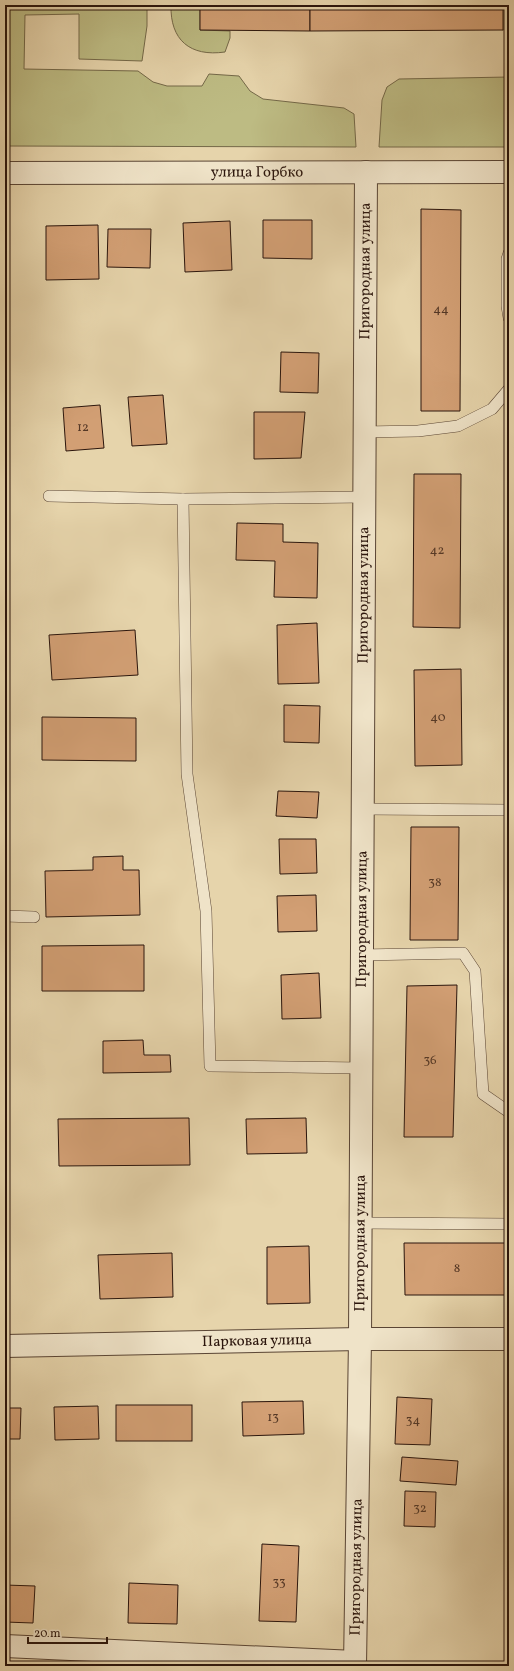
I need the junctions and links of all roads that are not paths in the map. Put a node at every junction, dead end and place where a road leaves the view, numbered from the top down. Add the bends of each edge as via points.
1 (366, 172) junction
2 (509, 172) edge
3 (5, 173) edge
4 (509, 253) edge
5 (509, 318) edge
6 (509, 389) edge
7 (364, 432) junction
8 (49, 496) dead end
9 (364, 497) junction
10 (183, 499) junction
11 (362, 809) junction
12 (509, 810) edge
13 (5, 916) edge
14 (34, 917) dead end
15 (362, 954) junction
16 (361, 1068) junction
17 (509, 1112) edge
18 (360, 1223) junction
19 (509, 1224) edge
20 (360, 1339) junction
21 (509, 1339) edge
22 (5, 1346) edge
23 (5, 1646) edge
24 (355, 1664) edge

1 - 2 street, улица Горбко
1 - 3 street, улица Горбко
1 - 7 street, Пригородная улица
4 - 5 lane
6 - 7 lane via 492,409 458,426 418,431
7 - 9 street, Пригородная улица
8 - 10 lane
9 - 10 lane
9 - 11 street, Пригородная улица
10 - 16 lane via 187,774 206,911 210,1066
11 - 12 lane
11 - 15 street, Пригородная улица
13 - 14 lane
15 - 16 street, Пригородная улица
15 - 17 lane via 463,953 475,971 483,1094
16 - 18 street, Пригородная улица
18 - 19 lane
18 - 20 street, Пригородная улица
20 - 21 street, Парковая улица
20 - 22 street, Парковая улица
20 - 24 street, Пригородная улица
23 - 24 street

